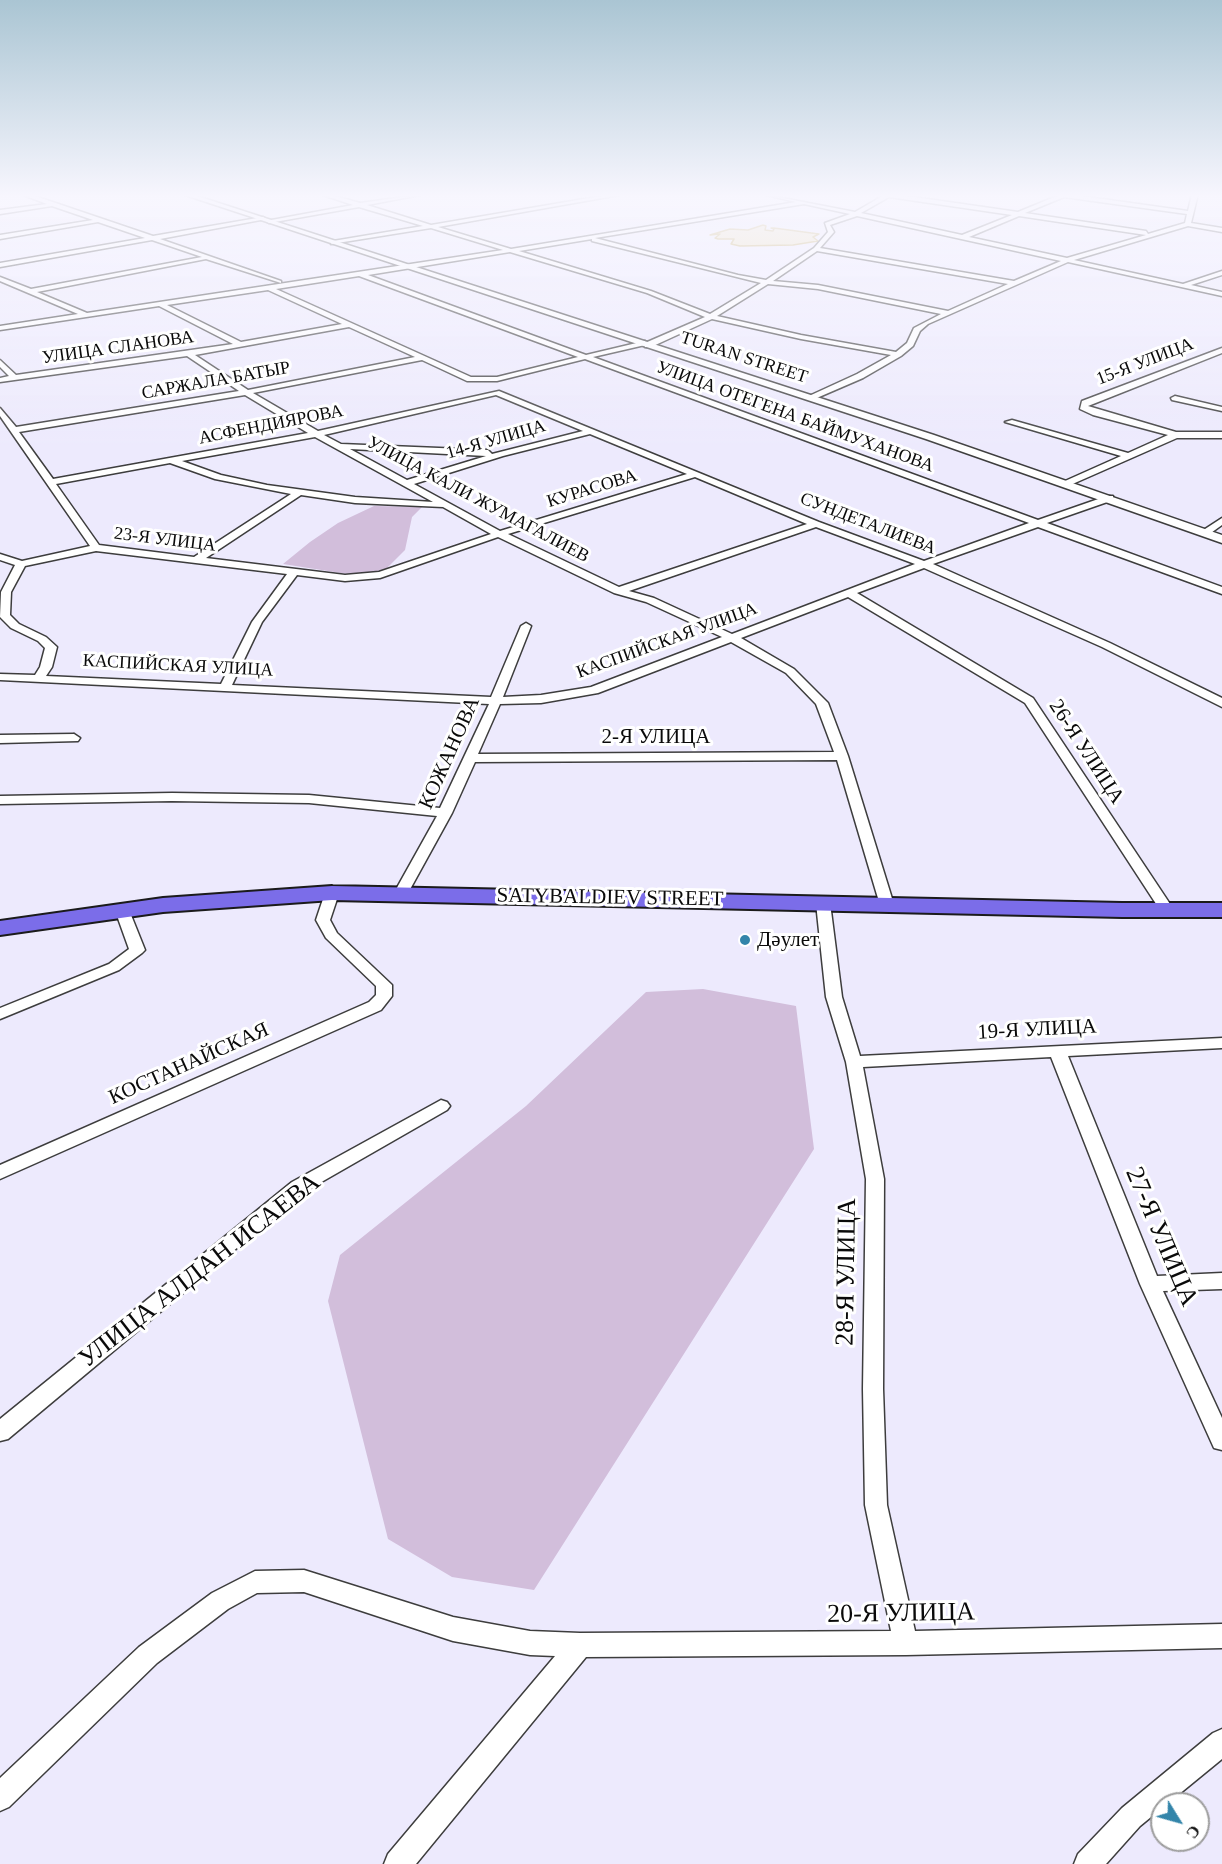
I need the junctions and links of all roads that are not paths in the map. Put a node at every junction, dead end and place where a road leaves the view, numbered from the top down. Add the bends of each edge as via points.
1 (4, 281) edge
2 (86, 281) edge
3 (276, 281) edge
4 (305, 281) edge
5 (379, 281) edge
6 (451, 281) edge
7 (613, 281) edge
8 (763, 281) edge
9 (996, 281) edge
10 (1020, 281) edge
11 (1161, 281) edge
12 (1198, 281) edge
13 (767, 282) junction
14 (285, 284) junction
15 (1013, 284) junction
16 (267, 286) junction
17 (1183, 286) junction
18 (28, 292) junction
19 (1222, 294) edge
20 (158, 303) junction
21 (948, 313) junction
22 (84, 314) junction
23 (711, 316) junction
24 (347, 325) junction
25 (0, 328) edge
26 (645, 344) junction
27 (241, 345) junction
28 (1222, 350) edge
29 (188, 354) junction
30 (898, 354) junction
31 (584, 357) junction
32 (422, 358) junction
33 (0, 362) edge
34 (14, 378) junction
35 (0, 380) edge
36 (248, 392) junction
37 (496, 393) joint
38 (812, 398) junction
39 (1175, 398) dead end
40 (1222, 409) edge
41 (0, 410) edge
42 (1009, 422) dead end
43 (14, 430) junction
44 (592, 431) junction
45 (317, 434) junction
46 (1176, 435) junction
47 (1222, 435) edge
48 (340, 446) junction
49 (500, 454) junction
50 (1126, 455) junction
51 (171, 460) junction
52 (696, 474) junction
53 (51, 483) junction
54 (408, 483) junction
55 (1068, 483) junction
56 (299, 493) junction
57 (1110, 498) junction
58 (444, 505) junction
59 (1222, 521) edge
60 (1037, 523) junction
61 (816, 524) junction
62 (1204, 533) junction
63 (499, 534) junction
64 (1222, 539) edge
65 (96, 548) junction
66 (0, 557) edge
67 (196, 560) junction
68 (21, 564) junction
69 (924, 564) junction
70 (294, 572) junction
71 (361, 578) joint
72 (618, 591) junction
73 (1222, 591) edge
74 (849, 593) junction
75 (526, 626) dead end
76 (728, 638) junction
77 (0, 676) edge
78 (39, 678) junction
79 (225, 687) junction
80 (496, 701) junction
81 (1222, 703) edge
82 (75, 738) dead end
83 (0, 739) edge
84 (842, 756) junction
85 (471, 758) junction
86 (0, 800) edge
87 (445, 813) junction
88 (333, 893) junction
89 (401, 893) junction
90 (823, 903) junction
91 (886, 904) junction
92 (122, 910) junction
93 (1167, 910) junction
94 (1222, 910) edge
95 (0, 928) edge
96 (0, 1014) edge
97 (1222, 1044) edge
98 (1057, 1051) junction
99 (854, 1062) junction
100 (441, 1106) dead end
101 (0, 1172) edge
102 (1222, 1281) edge
103 (1150, 1284) junction
104 (0, 1432) edge
105 (1222, 1441) edge
106 (1222, 1636) edge
107 (906, 1643) junction
108 (580, 1646) junction
109 (1222, 1742) edge
110 (1, 1792) edge
111 (398, 1864) edge
112 (1088, 1864) edge

1 - 18 street
2 - 18 street
3 - 14 street
4 - 14 street
5 - 31 street, УЛИЦА ОТЕГЕНА БАЙМУХАНОВА
6 - 26 street, TURAN STREET
7 - 23 street
8 - 13 street
9 - 15 street
10 - 15 street
11 - 17 street
12 - 17 street
13 - 21 street via 818,287
13 - 23 street
14 - 16 street
15 - 21 street
16 - 20 street
16 - 24 street
17 - 19 street
18 - 22 street
20 - 22 street
20 - 27 street
21 - 30 street via 917,330 910,344
22 - 25 street
23 - 26 street
23 - 30 street
24 - 27 street, УЛИЦА СЛАНОВА
24 - 32 street
26 - 31 street
26 - 38 street, TURAN STREET
27 - 29 street, УЛИЦА СЛАНОВА
28 - 46 street, 15-Я УЛИЦА via 1083,407
29 - 34 street, УЛИЦА СЛАНОВА
29 - 36 street, УЛИЦА КАЛИ ЖУМАГАЛИЕВ
30 - 38 street
31 - 32 street via 485,380 470,379
31 - 60 street, УЛИЦА ОТЕГЕНА БАЙМУХАНОВА
32 - 36 street, САРЖАЛА БАТЫР
33 - 34 street
34 - 35 street, УЛИЦА СЛАНОВА
36 - 43 street, САРЖАЛА БАТЫР
36 - 45 street, УЛИЦА КАЛИ ЖУМАГАЛИЕВ
37 - 44 street, СУНДЕТАЛИЕВА
37 - 45 street, АСФЕНДИЯРОВА
38 - 55 street, TURAN STREET
39 - 40 street
41 - 43 street, 23-Я УЛИЦА
42 - 50 street
43 - 53 street, 23-Я УЛИЦА
44 - 49 street, 14-Я УЛИЦА
44 - 52 street, СУНДЕТАЛИЕВА
45 - 48 street, УЛИЦА КАЛИ ЖУМАГАЛИЕВ
45 - 51 street, АСФЕНДИЯРОВА
46 - 47 street
46 - 50 street
48 - 49 street
48 - 54 street, УЛИЦА КАЛИ ЖУМАГАЛИЕВ
49 - 54 street, 14-Я УЛИЦА
50 - 55 street
51 - 53 street, АСФЕНДИЯРОВА
51 - 56 street via 218,477
52 - 61 street, СУНДЕТАЛИЕВА
52 - 63 street, КУРАСОВА
53 - 65 street, 23-Я УЛИЦА
54 - 58 street, УЛИЦА КАЛИ ЖУМАГАЛИЕВ
55 - 57 street, TURAN STREET
56 - 58 street
56 - 67 street
57 - 60 street, КАСПИЙСКАЯ УЛИЦА
57 - 62 street, TURAN STREET
58 - 63 street, УЛИЦА КАЛИ ЖУМАГАЛИЕВ
59 - 62 street
60 - 69 street, КАСПИЙСКАЯ УЛИЦА
60 - 73 street, УЛИЦА ОТЕГЕНА БАЙМУХАНОВА
61 - 69 street, СУНДЕТАЛИЕВА
61 - 72 street
62 - 64 street, TURAN STREET
63 - 71 street, КУРАСОВА
63 - 72 street, УЛИЦА КАЛИ ЖУМАГАЛИЕВ
65 - 67 street, 23-Я УЛИЦА
65 - 68 street
66 - 68 street
67 - 70 street, 23-Я УЛИЦА
68 - 78 street via 6,592 5,616 51,647
69 - 74 street, КАСПИЙСКАЯ УЛИЦА
69 - 81 street, СУНДЕТАЛИЕВА via 1106,645
70 - 71 street, 23-Я УЛИЦА
70 - 79 street via 257,622
72 - 76 street, УЛИЦА КАЛИ ЖУМАГАЛИЕВ via 650,600
74 - 76 street, КАСПИЙСКАЯ УЛИЦА
74 - 93 street, 26-Я УЛИЦА via 1029,701
75 - 80 street, КОЖАНОВА
76 - 80 street, КАСПИЙСКАЯ УЛИЦА via 594,690 541,699
76 - 84 street, УЛИЦА КАЛИ ЖУМАГАЛИЕВ via 790,671 822,703
77 - 78 street, КАСПИЙСКАЯ УЛИЦА
78 - 79 street, КАСПИЙСКАЯ УЛИЦА
79 - 80 street, КАСПИЙСКАЯ УЛИЦА
80 - 85 street, КОЖАНОВА
82 - 83 street
84 - 85 street, 2-Я УЛИЦА
84 - 91 street, УЛИЦА КАЛИ ЖУМАГАЛИЕВ
85 - 87 street, КОЖАНОВА
86 - 87 street via 309,799
87 - 89 street, КОЖАНОВА
88 - 89 main road, SATYBALDIEV STREET
88 - 92 main road, SATYBALDIEV STREET
88 - 101 street, КОСТАНАЙСКАЯ via 323,920 331,935 384,985 384,996 375,1006
89 - 90 main road, SATYBALDIEV STREET
90 - 91 main road, SATYBALDIEV STREET
90 - 99 street, 28-Я УЛИЦА via 834,997
91 - 93 main road, SATYBALDIEV STREET
92 - 95 main road, SATYBALDIEV STREET
92 - 96 street via 137,950 114,967
93 - 94 main road, SATYBALDIEV STREET
97 - 98 street, 19-Я УЛИЦА
98 - 99 street, 19-Я УЛИЦА
98 - 103 street, 27-Я УЛИЦА
99 - 107 street, 28-Я УЛИЦА via 875,1179 876,1505
100 - 104 street, УЛИЦА АЛДАН ИСАЕВА via 298,1187
102 - 103 street
103 - 105 street, 27-Я УЛИЦА
106 - 107 street, 20-Я УЛИЦА
107 - 108 street, 20-Я УЛИЦА
108 - 110 street, 20-Я УЛИЦА via 530,1643 453,1629 304,1581 255,1582 220,1601 148,1655
108 - 111 street
109 - 112 street via 1131,1817

